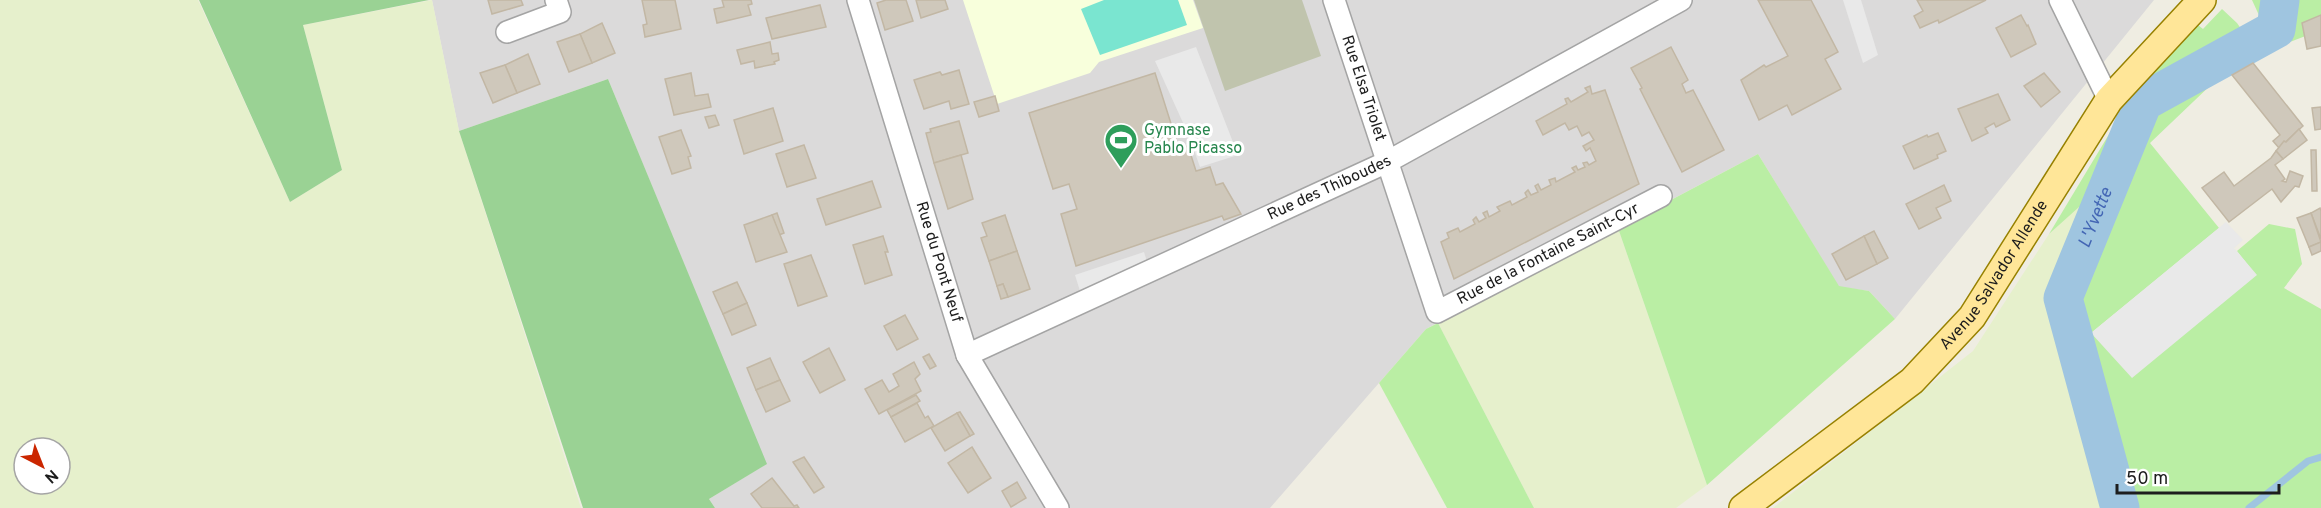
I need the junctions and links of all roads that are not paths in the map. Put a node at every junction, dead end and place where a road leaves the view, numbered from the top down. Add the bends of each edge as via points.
1 (556, 0) edge
2 (858, 0) edge
3 (1334, 0) edge
4 (1681, 0) edge
5 (2060, 0) edge
6 (2202, 0) edge
7 (507, 32) dead end
8 (2109, 100) junction
9 (1387, 162) junction
10 (1661, 196) dead end
11 (1437, 312) joint
12 (967, 355) junction
13 (1058, 508) edge
14 (1743, 508) edge

1 - 7 street via 560,12
2 - 12 street, Rue du Pont Neuf
3 - 9 street, Rue Elsa Triolet
4 - 9 street, Rue des Thiboudes
5 - 8 street
6 - 8 main road, Avenue Salvador Allende
8 - 14 main road, Avenue Salvador Allende via 1972,317 1912,381
9 - 11 street, Rue Elsa Triolet
9 - 12 street, Rue des Thiboudes
10 - 11 street, Rue de la Fontaine Saint-Cyr
12 - 13 street, Rue du Pont Neuf

